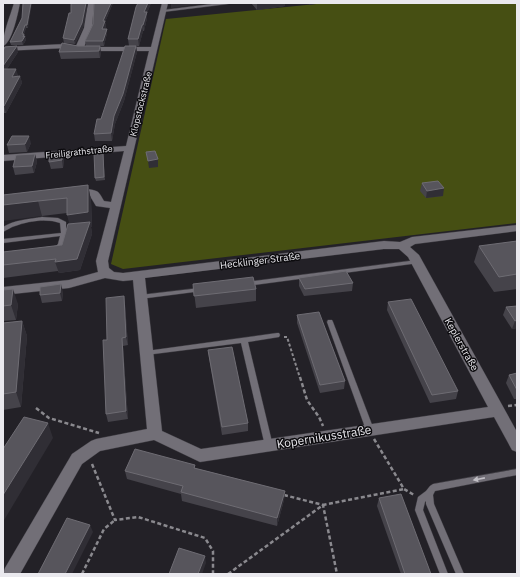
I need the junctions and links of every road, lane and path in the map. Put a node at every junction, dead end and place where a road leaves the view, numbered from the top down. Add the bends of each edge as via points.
1 (17, 3) edge
2 (91, 3) edge
3 (228, 3) edge
4 (164, 7) edge
5 (3, 44) edge
6 (154, 48) junction
7 (3, 49) edge
8 (79, 49) junction
9 (130, 148) junction
10 (3, 158) edge
11 (62, 195) edge
12 (116, 205) junction
13 (517, 228) edge
14 (3, 230) edge
15 (72, 233) edge
16 (64, 234) junction
17 (3, 241) edge
18 (402, 246) junction
19 (48, 252) edge
20 (417, 262) junction
21 (106, 273) junction
22 (139, 276) junction
23 (237, 285) edge
24 (206, 289) edge
25 (3, 291) edge
26 (140, 297) junction
27 (330, 322) dead end
28 (277, 335) joint
29 (244, 340) junction
30 (146, 353) junction
31 (36, 408) dead end
32 (498, 411) junction
33 (370, 430) junction
34 (100, 433) dead end
35 (155, 434) junction
36 (327, 437) junction
37 (269, 446) junction
38 (517, 446) edge
39 (87, 451) junction
40 (517, 472) edge
41 (404, 489) junction
42 (431, 491) junction
43 (277, 493) edge
44 (422, 500) junction
45 (323, 505) junction
46 (115, 520) junction
47 (11, 574) edge
48 (82, 574) edge
49 (213, 574) edge
50 (228, 574) edge
51 (337, 574) edge
52 (444, 574) edge
53 (460, 574) edge

1 - 5 street via 12,24
2 - 8 street via 88,28
3 - 4 lane
4 - 6 street, Klopstockstraße
6 - 8 street
6 - 9 street, Klopstockstraße
7 - 8 street via 66,46
9 - 10 street, Freiligrathstraße
9 - 12 street, Klopstockstraße
11 - 12 street via 88,192 95,195 100,204
12 - 21 street, Klopstockstraße via 102,262
13 - 18 street, Hecklinger Straße via 412,241
14 - 16 lane via 12,224 50,219 63,222
15 - 16 lane
16 - 17 lane
16 - 19 lane via 60,246
18 - 20 street, Keplerstraße via 411,252
18 - 22 street, Hecklinger Straße via 384,245
20 - 23 lane
20 - 32 street, Keplerstraße
21 - 22 street, Hecklinger Straße via 116,277
21 - 25 street via 77,282
22 - 26 street
24 - 26 lane
26 - 30 street
27 - 33 lane
28 - 29 lane
28 - 36 path via 287,337 307,400 319,417
29 - 30 lane
29 - 37 lane
30 - 35 street
31 - 34 path via 49,418
32 - 33 street, Kopernikusstraße
32 - 38 street, Keplerstraße
33 - 36 street, Kopernikusstraße
33 - 41 path
35 - 37 street, Kopernikusstraße via 200,456
35 - 39 street via 96,445
36 - 37 street, Kopernikusstraße
39 - 46 path
39 - 47 street via 77,458
40 -> 42 lane
41 - 44 path
41 - 45 path
42 - 44 lane
42 - 53 lane via 430,504
43 - 45 path
44 - 52 lane via 419,510
45 - 50 path
45 - 51 path
46 - 48 path via 104,529
46 - 49 path via 138,517 205,538 213,551

